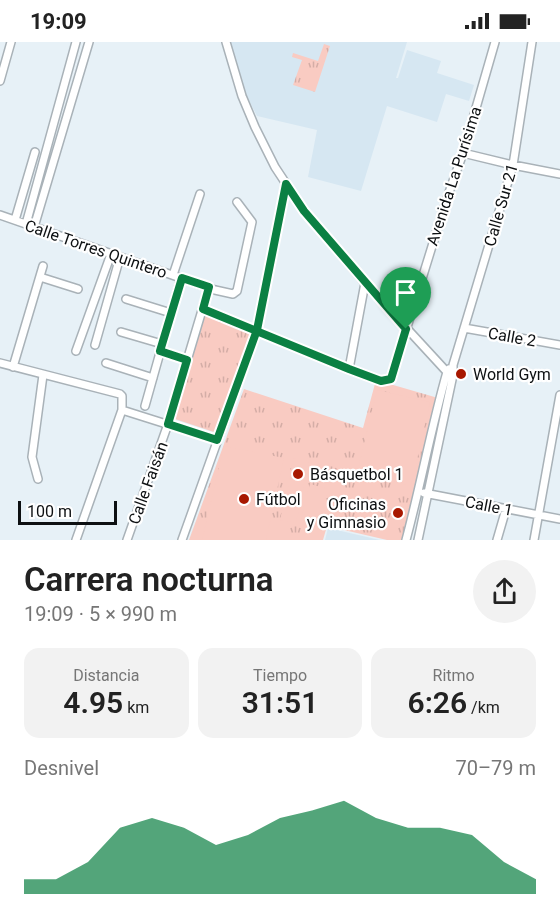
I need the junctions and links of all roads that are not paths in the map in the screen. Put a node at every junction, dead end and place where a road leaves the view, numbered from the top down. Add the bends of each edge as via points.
1 (11, 42) edge
2 (76, 42) edge
3 (89, 42) edge
4 (226, 42) edge
5 (495, 42) edge
6 (532, 42) edge
7 (0, 81) edge
8 (35, 152) dead end
9 (463, 153) junction
10 (513, 165) junction
11 (560, 174) edge
12 (286, 184) junction
13 (200, 194) dead end
14 (237, 202) dead end
15 (0, 215) edge
16 (15, 220) junction
17 (26, 224) junction
18 (34, 227) junction
19 (111, 254) junction
20 (120, 257) junction
21 (43, 266) dead end
22 (173, 275) junction
23 (40, 277) junction
24 (182, 278) junction
25 (365, 283) junction
26 (209, 287) junction
27 (78, 289) dead end
28 (126, 299) dead end
29 (203, 309) junction
30 (171, 313) junction
31 (464, 328) junction
32 (406, 329) junction
33 (257, 330) junction
34 (121, 332) dead end
35 (95, 345) dead end
36 (560, 345) edge
37 (161, 347) junction
38 (76, 351) dead end
39 (187, 360) junction
40 (0, 363) edge
41 (106, 363) dead end
42 (13, 367) junction
43 (349, 369) junction
44 (450, 374) junction
45 (43, 375) junction
46 (153, 378) junction
47 (560, 395) edge
48 (145, 406) dead end
49 (122, 410) junction
50 (168, 424) junction
51 (217, 440) junction
52 (38, 479) dead end
53 (419, 492) junction
54 (428, 494) junction
55 (506, 509) junction
56 (539, 515) junction
57 (560, 519) edge
58 (76, 540) edge
59 (127, 540) edge
60 (182, 540) edge
61 (406, 540) edge
62 (418, 540) edge
63 (497, 540) edge
64 (534, 540) edge

1 - 7 street
2 - 17 street
3 - 18 street
4 - 12 street via 242,96
5 - 9 street, Avenida La Purísima
6 - 10 street, Calle Sur 21
8 - 16 street
9 - 10 street
9 - 32 street, Avenida La Purísima
10 - 11 street
10 - 31 street, Calle Sur 21
12 - 25 street
12 - 33 street
13 - 22 street
14 - 26 street, Calle Torres Quintero via 252,222 237,291 228,294
15 - 16 street, Calle Torres Quintero
16 - 17 street, Calle Torres Quintero
17 - 18 street, Calle Torres Quintero
18 - 19 street, Calle Torres Quintero
19 - 20 street, Calle Torres Quintero
19 - 38 street
20 - 22 street, Calle Torres Quintero
20 - 35 street
21 - 23 street
22 - 24 street, Calle Torres Quintero
23 - 27 street
23 - 42 street
24 - 26 street, Calle Torres Quintero
24 - 30 street
25 - 32 street
25 - 43 street
26 - 29 street, Calle Faisán
28 - 30 street
29 - 33 street
29 - 39 street, Calle Faisán
30 - 37 street
31 - 36 street, Calle 2
31 - 44 street, Calle Sur 21
32 - 43 street, Avenida La Purísima via 391,379 381,381
32 - 44 street
33 - 43 street
33 - 51 street
34 - 37 street
37 - 39 street
37 - 46 street
39 - 50 street, Calle Faisán
40 - 42 street
41 - 46 street
42 - 45 street
44 - 53 street via 440,396
44 - 54 street
45 - 49 street via 120,394
45 - 52 street via 32,457
46 - 48 street
47 - 56 street
49 - 50 street
49 - 58 street
50 - 51 street
50 - 59 street, Calle Faisán
51 - 60 street
53 - 54 street, Calle 1
53 - 61 street
54 - 55 street, Calle 1
54 - 62 street
55 - 56 street, Calle 1
55 - 63 street
56 - 57 street, Calle 1
56 - 64 street

